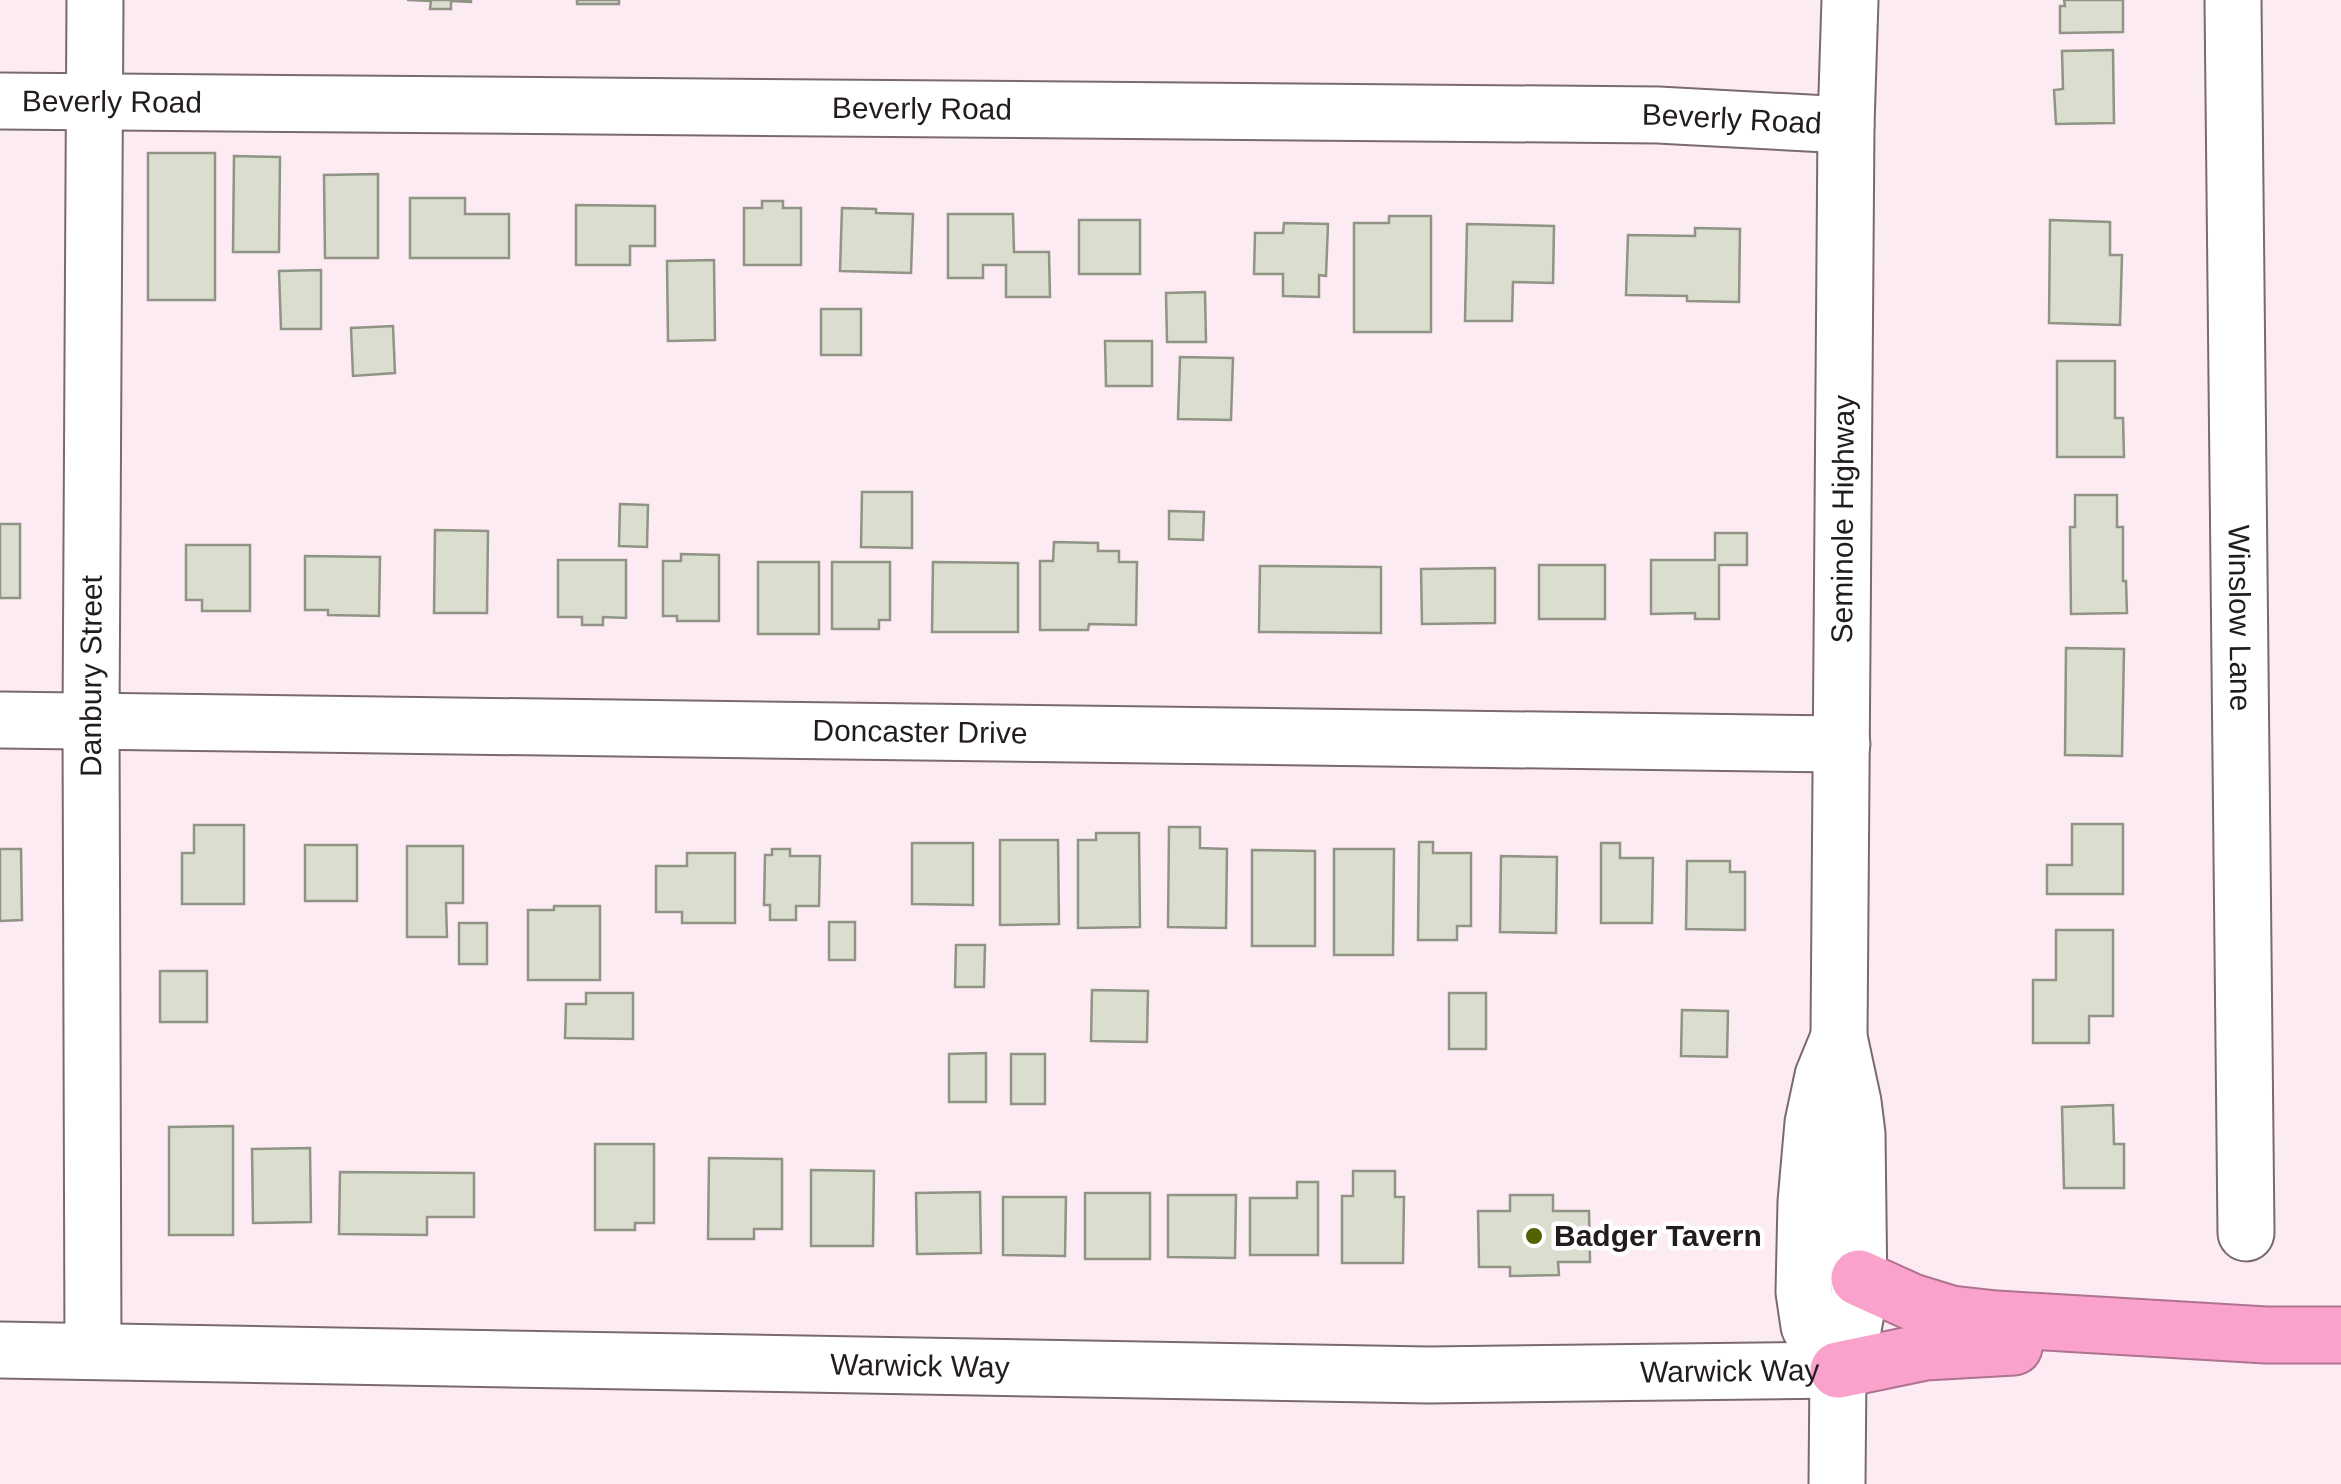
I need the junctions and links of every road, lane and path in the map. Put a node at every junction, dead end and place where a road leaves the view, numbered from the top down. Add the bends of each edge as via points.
1 (95, 0) edge
2 (1850, 0) edge
3 (2233, 0) edge
4 (0, 101) edge
5 (96, 102) junction
6 (1846, 125) junction
7 (0, 720) edge
8 (91, 721) junction
9 (1842, 744) junction
10 (1839, 1037) junction
11 (2246, 1232) dead end
12 (1859, 1278) junction
13 (2266, 1335) junction
14 (2341, 1336) edge
15 (0, 1350) edge
16 (94, 1352) junction
17 (1838, 1370) junction
18 (1837, 1484) edge

1 - 5 street, Danbury Street
2 - 6 street, Seminole Highway
3 - 11 street, Winslow Lane
4 - 5 street, Beverly Road
5 - 6 street, Beverly Road via 1658,114
5 - 8 street, Danbury Street
6 - 9 street, Seminole Highway
7 - 8 street, Doncaster Drive
8 - 9 street, Doncaster Drive
8 - 16 street, Danbury Street
9 - 10 street, Seminole Highway
10 - 12 street, Seminole Highway via 1857,1134
10 - 17 street, Seminole Highway via 1812,1123 1804,1292 1809,1326
12 - 13 highway via 1951,1314
12 - 17 street, Seminole Highway via 1855,1323
13 - 14 highway
13 - 17 highway via 1937,1351
15 - 16 street, Warwick Way
16 - 17 street, Warwick Way via 1429,1375
17 - 18 street, Seminole Highway

